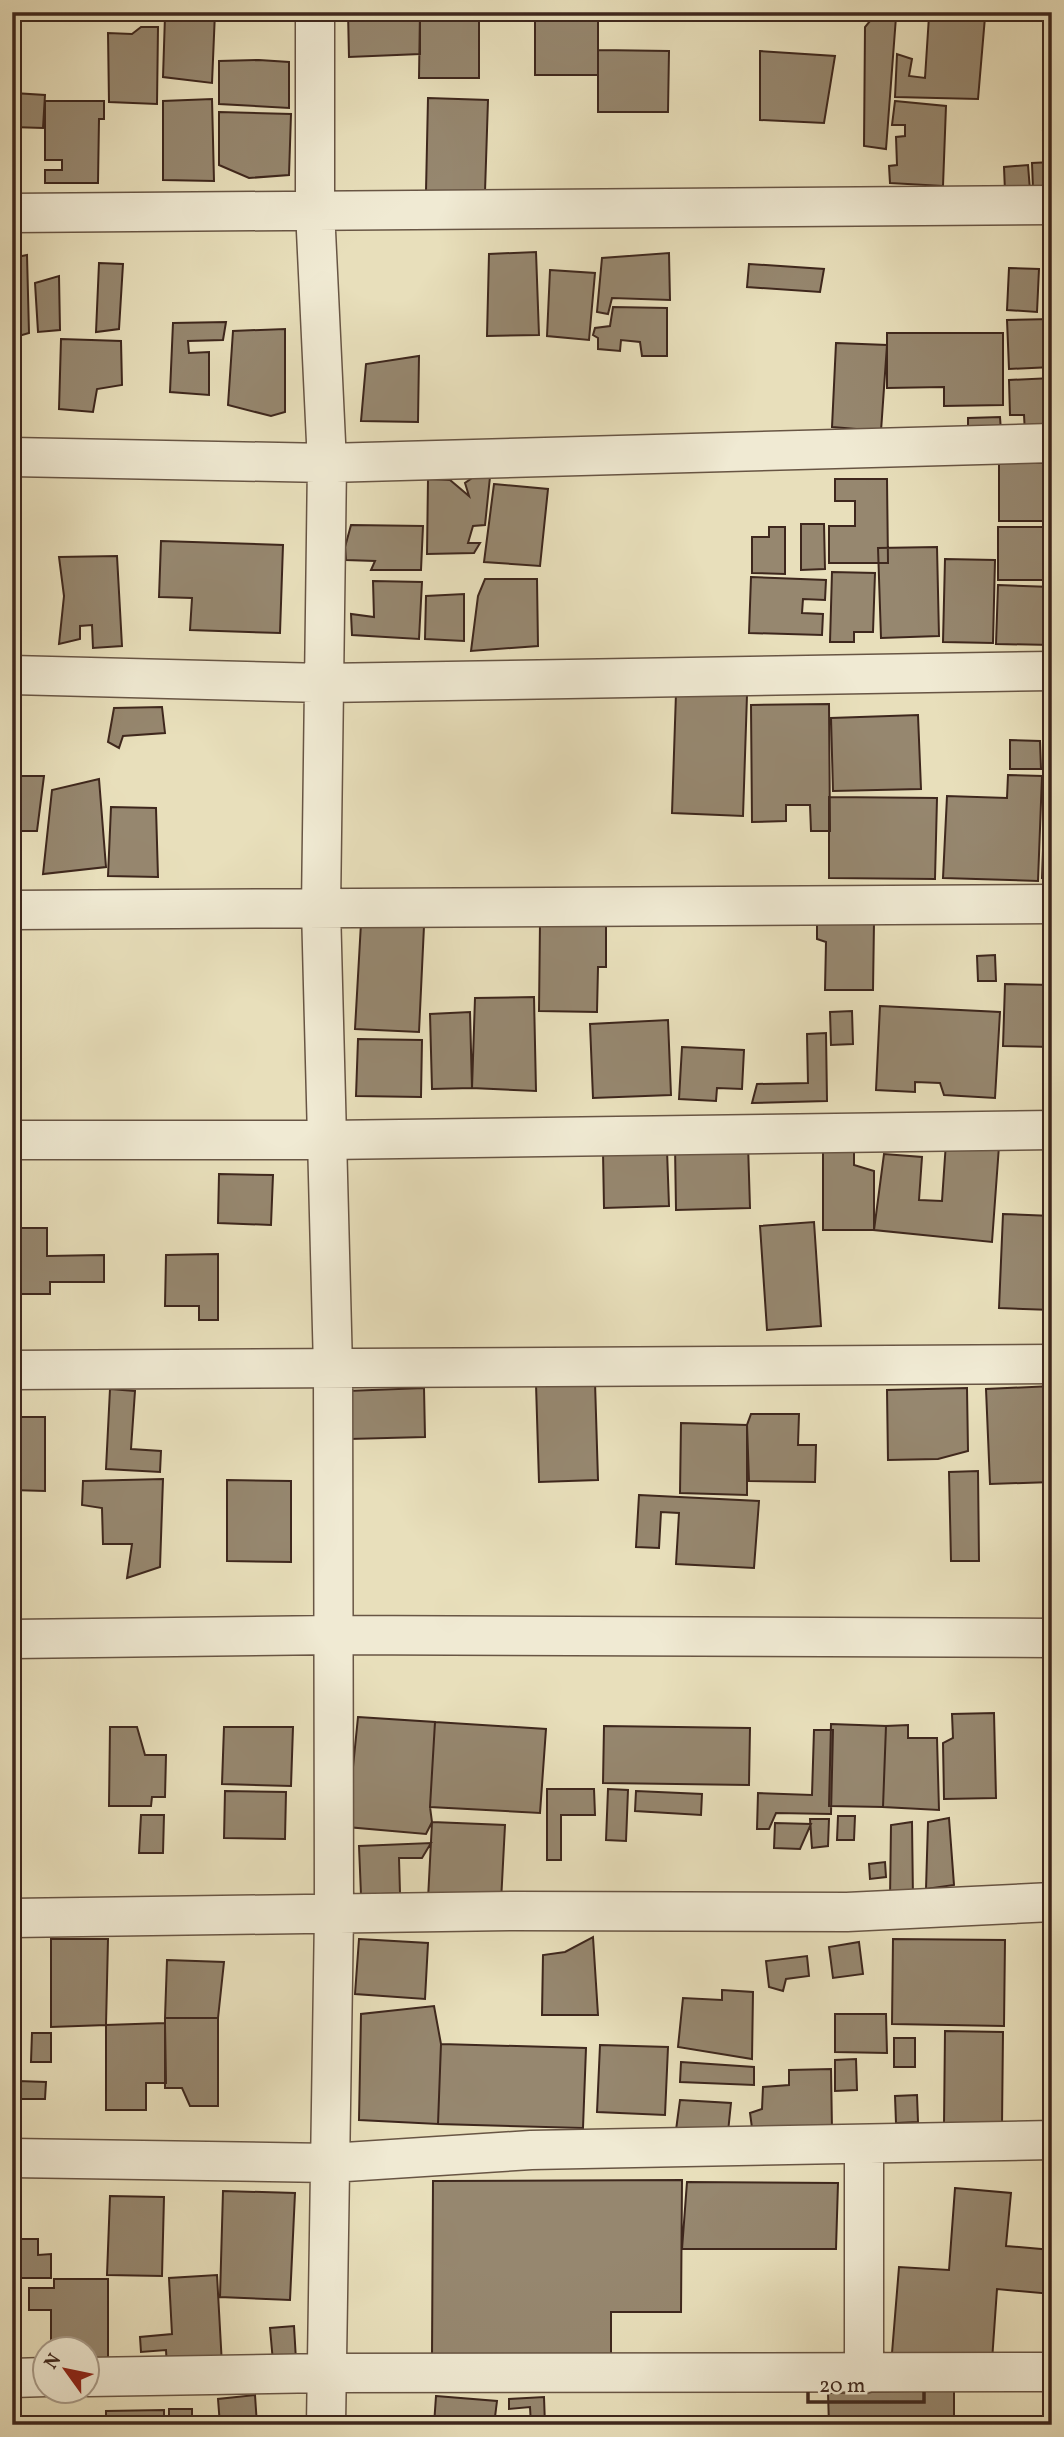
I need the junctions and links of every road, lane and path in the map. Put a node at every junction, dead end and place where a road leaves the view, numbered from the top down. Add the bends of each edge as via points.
1 (316, 12) edge
2 (1052, 205) edge
3 (315, 210) junction
4 (12, 213) edge
5 (1052, 443) edge
6 (12, 457) edge
7 (327, 463) junction
8 (1052, 671) edge
9 (12, 675) edge
10 (323, 683) junction
11 (1052, 904) edge
12 (321, 908) junction
13 (12, 910) edge
14 (1052, 1130) edge
15 (12, 1140) edge
16 (327, 1140) junction
17 (1052, 1364) edge
18 (333, 1368) junction
19 (12, 1370) edge
20 (334, 1635) junction
21 (12, 1639) edge
22 (1052, 1639) edge
23 (1052, 1902) edge
24 (334, 1914) junction
25 (12, 1918) edge
26 (1052, 2140) edge
27 (864, 2145) junction
28 (12, 2158) edge
29 (330, 2164) junction
30 (1052, 2372) edge
31 (327, 2374) junction
32 (864, 2374) junction
33 (32, 2377) edge
34 (102, 2377) edge
35 (12, 2378) edge
36 (326, 2425) edge

1 - 3 street
2 - 3 street
3 - 4 street
3 - 7 street
5 - 7 street
6 - 7 street
7 - 10 street
8 - 10 street
9 - 10 street
10 - 12 street
11 - 12 street
12 - 13 street
12 - 16 street
14 - 16 street
15 - 16 street
16 - 18 street
17 - 18 street
18 - 19 street
18 - 20 street
20 - 21 street
20 - 22 street
20 - 24 street
23 - 24 street via 847,1912
24 - 25 street
24 - 29 street
26 - 27 street
27 - 29 street via 531,2150
27 - 32 street
28 - 29 street
29 - 31 street
30 - 32 street
31 - 32 street
31 - 34 street
31 - 36 street
33 - 35 street

